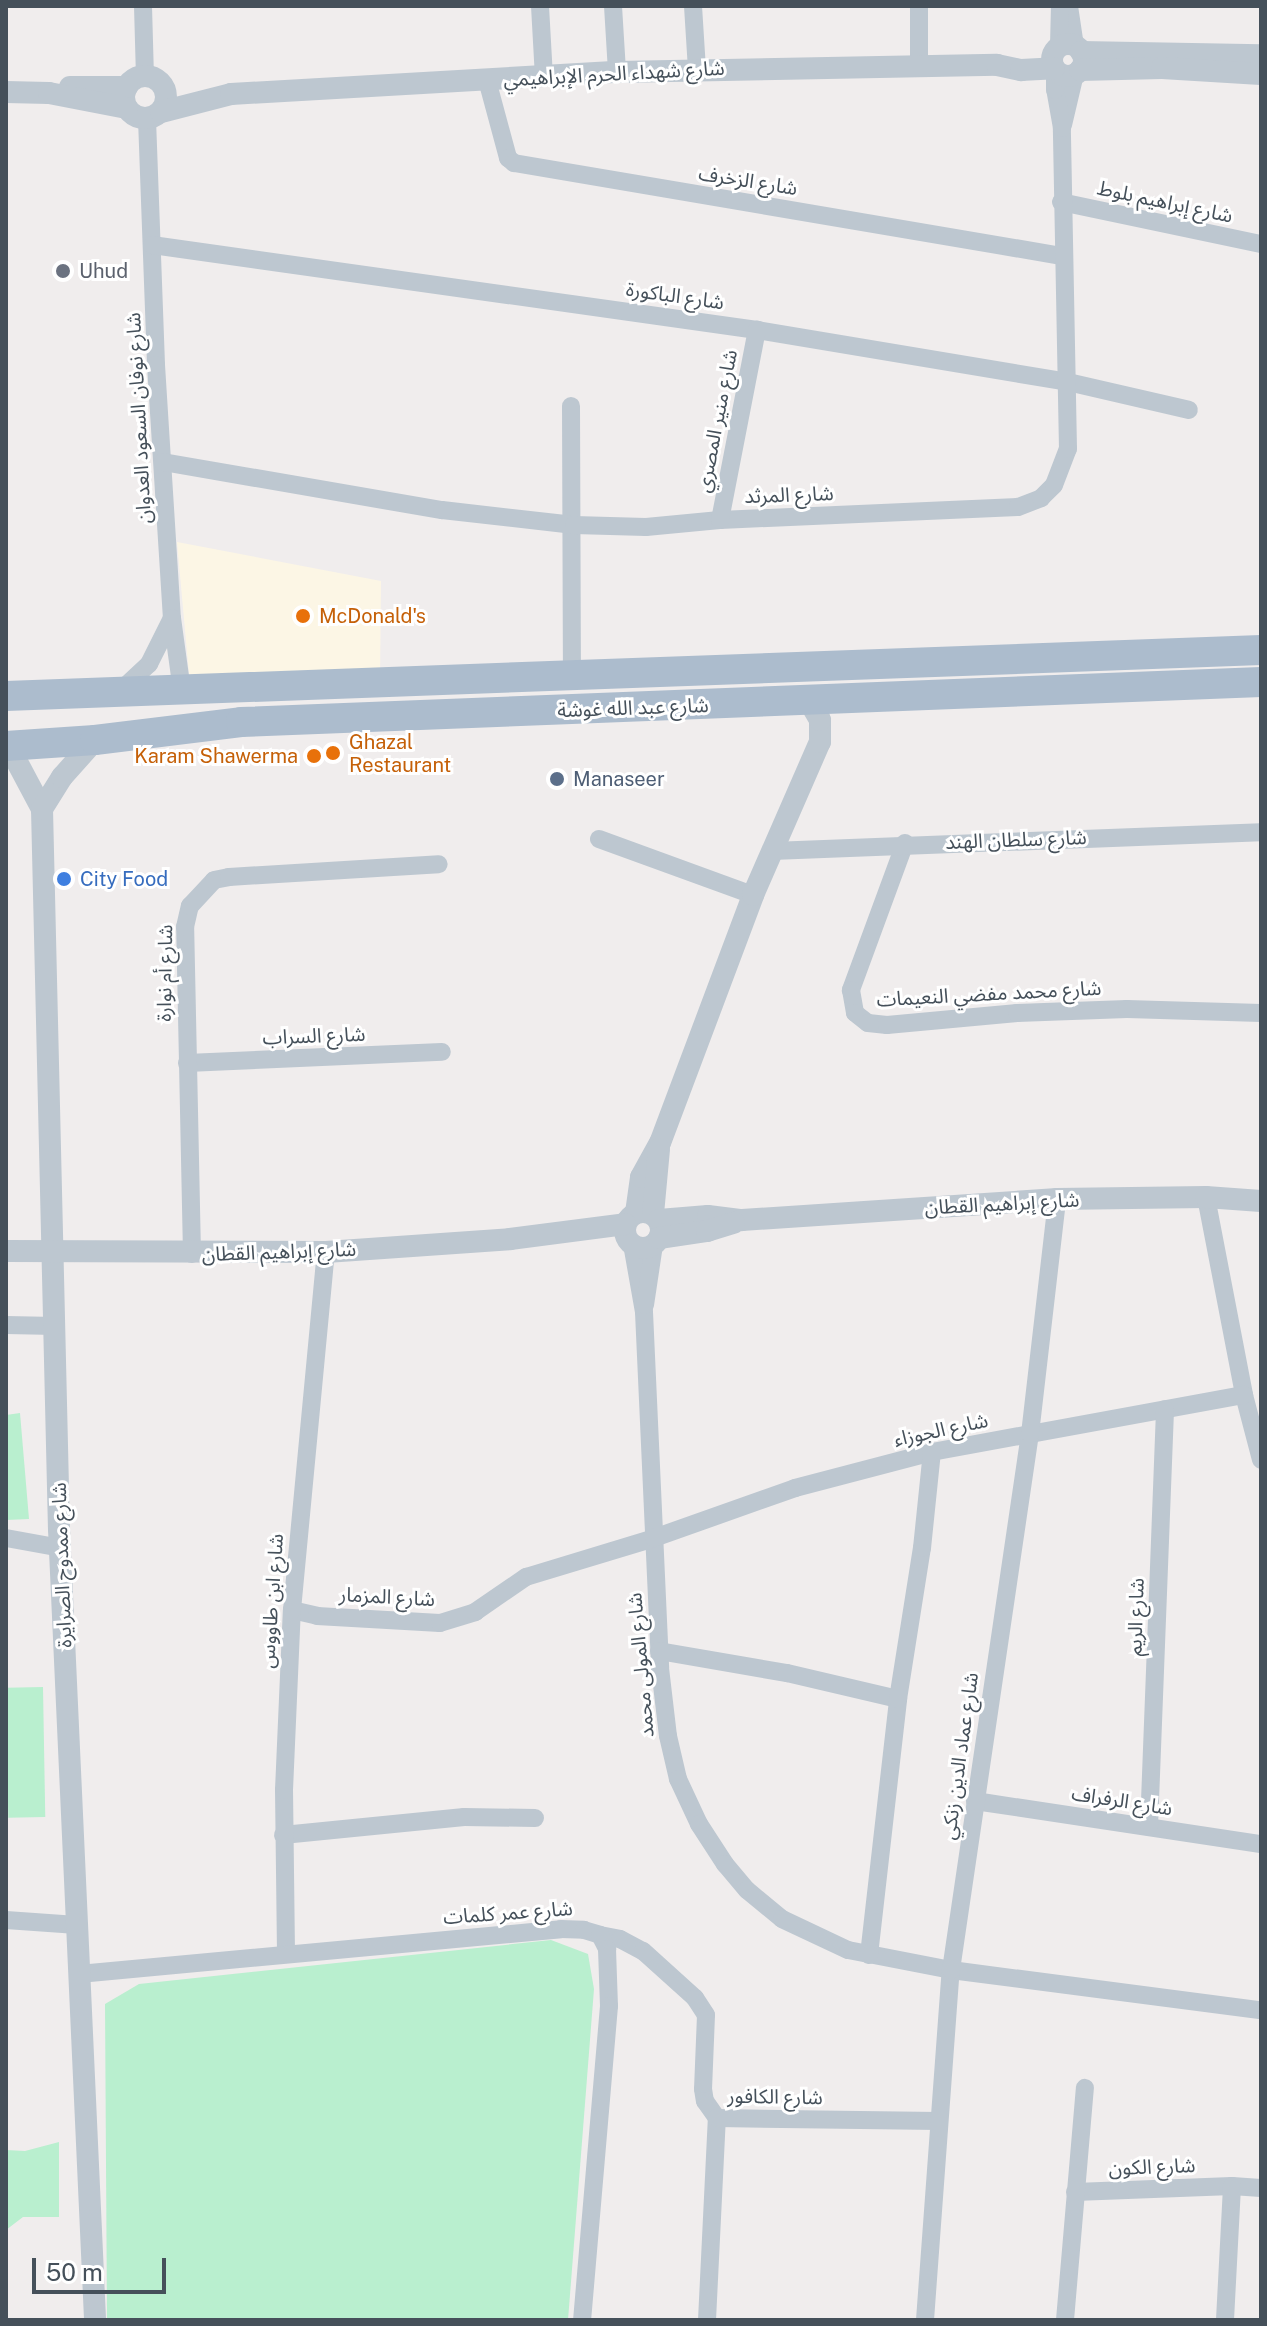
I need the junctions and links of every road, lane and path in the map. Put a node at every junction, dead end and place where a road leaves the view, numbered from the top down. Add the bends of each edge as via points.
1 (143, 6) edge
2 (540, 6) edge
3 (613, 6) edge
4 (693, 6) edge
5 (919, 6) edge
6 (1060, 6) edge
7 (1069, 6) edge
8 (1261, 55) edge
9 (1067, 60) junction
10 (919, 67) junction
11 (697, 69) junction
12 (617, 72) junction
13 (1261, 74) edge
14 (544, 78) junction
15 (487, 80) junction
16 (6, 92) edge
17 (145, 98) junction
18 (1061, 202) junction
19 (1261, 244) edge
20 (152, 245) junction
21 (1062, 256) junction
22 (757, 330) junction
23 (1068, 382) junction
24 (571, 406) dead end
25 (1189, 410) dead end
26 (163, 462) junction
27 (720, 520) junction
28 (574, 525) junction
29 (172, 618) junction
30 (1261, 650) edge
31 (572, 674) junction
32 (1261, 682) edge
33 (120, 691) junction
34 (182, 691) junction
35 (6, 696) edge
36 (809, 701) junction
37 (241, 722) junction
38 (7, 739) edge
39 (95, 740) junction
40 (42, 809) junction
41 (1261, 832) edge
42 (599, 839) dead end
43 (905, 843) junction
44 (772, 851) junction
45 (439, 864) dead end
46 (753, 895) junction
47 (1261, 1013) edge
48 (442, 1052) dead end
49 (187, 1063) junction
50 (1206, 1197) junction
51 (1057, 1199) junction
52 (1261, 1201) edge
53 (643, 1230) junction
54 (6, 1251) edge
55 (54, 1251) junction
56 (326, 1252) junction
57 (192, 1254) junction
58 (6, 1325) edge
59 (56, 1326) junction
60 (1244, 1395) junction
61 (1165, 1409) junction
62 (1030, 1434) junction
63 (932, 1452) junction
64 (1261, 1460) edge
65 (6, 1538) edge
66 (654, 1538) junction
67 (61, 1548) junction
68 (292, 1610) junction
69 (659, 1651) junction
70 (898, 1699) junction
71 (975, 1801) junction
72 (535, 1818) dead end
73 (1149, 1827) junction
74 (283, 1835) junction
75 (1261, 1844) edge
76 (6, 1920) edge
77 (77, 1925) junction
78 (600, 1935) junction
79 (286, 1953) junction
80 (869, 1955) junction
81 (951, 1970) junction
82 (79, 1974) junction
83 (1261, 2010) edge
84 (1085, 2088) dead end
85 (717, 2118) junction
86 (939, 2121) junction
87 (1232, 2186) junction
88 (1261, 2188) edge
89 (1075, 2192) junction
90 (95, 2320) edge
91 (582, 2320) edge
92 (707, 2320) edge
93 (925, 2320) edge
94 (1065, 2320) edge
95 (1225, 2320) edge

1 - 17 street, شارع نوفان السعود العدوان
2 - 14 street
3 - 12 street
4 - 11 street
5 - 10 street
6 - 9 street
7 - 9 street
8 - 9 street, شارع شهداء الحرم الإبراهيمي
9 - 10 street, شارع شهداء الحرم الإبراهيمي via 1021,70 997,65
9 - 13 street, شارع شهداء الحرم الإبراهيمي
9 - 18 street, شارع المرثد via 1055,90 1062,128
10 - 11 street, شارع شهداء الحرم الإبراهيمي
11 - 12 street, شارع شهداء الحرم الإبراهيمي
12 - 14 street, شارع شهداء الحرم الإبراهيمي
14 - 15 street, شارع شهداء الحرم الإبراهيمي
15 - 17 street, شارع شهداء الحرم الإبراهيمي
15 - 21 street, شارع الزخرف via 508,158 514,163
16 - 17 street, شارع شهداء الحرم الإبراهيمي
17 - 20 street, شارع نوفان السعود العدوان
18 - 19 street, شارع إبراهيم بلوط
18 - 21 street, شارع المرثد
20 - 22 street, شارع الباكورة
20 - 26 street, شارع نوفان السعود العدوان
21 - 23 street, شارع المرثد
22 - 23 street, شارع الباكورة
22 - 27 street, شارع منير المصري
23 - 25 street, شارع الباكورة
23 - 27 street, شارع المرثد via 1068,449 1061,472 1041,498 1018,507
24 - 28 street
26 - 28 street, شارع المرثد via 442,510
26 - 29 street, شارع نوفان السعود العدوان
27 - 28 street, شارع المرثد via 646,527
28 - 31 street
29 - 33 street, شارع نوفان السعود العدوان via 149,664
29 - 34 street, شارع نوفان السعود العدوان
30 - 31 main road, شارع عبد الله غوشة
31 - 34 main road, شارع عبد الله غوشة
32 - 36 main road, شارع عبد الله غوشة
33 - 34 main road, شارع عبد الله غوشة
33 - 35 main road, شارع عبد الله غوشة
36 - 37 main road, شارع عبد الله غوشة
36 - 44 street via 820,720 820,742
37 - 38 main road via 55,725
37 - 39 main road, شارع عبد الله غوشة
38 - 39 main road, شارع عبد الله غوشة
38 - 40 street, شارع ممدوح الصرايرة
39 - 40 street
40 - 55 street, شارع ممدوح الصرايرة
41 - 43 street, شارع سلطان الهند
42 - 46 street
43 - 44 street, شارع سلطان الهند
43 - 47 street, شارع محمد مفضي النعيمات via 851,990 855,1013 868,1023 1127,1009
44 - 46 street
45 - 49 street, شارع أم نوارة via 214,880 190,906 185,927
46 - 53 street via 660,1143
48 - 49 street, شارع السراب
49 - 57 street, شارع أم نوارة
50 - 51 street, شارع إبراهيم القطان
50 - 52 street, شارع إبراهيم القطان
50 - 60 street
51 - 53 street, شارع إبراهيم القطان via 742,1220 707,1231
51 - 62 street, شارع عماد الدين زنكي
53 - 56 street, شارع إبراهيم القطان
53 - 66 street, شارع المولى محمد
54 - 55 street, شارع إبراهيم القطان
55 - 57 street, شارع إبراهيم القطان
55 - 59 street, شارع ممدوح الصرايرة
56 - 57 street, شارع إبراهيم القطان
56 - 68 street, شارع ابن طاووس
58 - 59 street
59 - 67 street, شارع ممدوح الصرايرة
60 - 61 street, شارع الجوزاء
60 - 64 street
61 - 62 street, شارع الجوزاء
61 - 73 street, شارع الريم
62 - 63 street, شارع الجوزاء
62 - 71 street, شارع عماد الدين زنكي
63 - 66 street, شارع الجوزاء via 795,1488
63 - 70 street
65 - 67 street
66 - 68 street, شارع المزمار via 526,1577 475,1612 440,1623
66 - 69 street, شارع المولى محمد
67 - 77 street, شارع ممدوح الصرايرة
68 - 74 street, شارع ابن طاووس
69 - 70 street
69 - 80 street, شارع المولى محمد via 678,1779 725,1864 782,1919
70 - 80 street
71 - 73 street, شارع الرفراف
71 - 81 street, شارع عماد الدين زنكي
72 - 74 street via 464,1817
73 - 75 street, شارع الرفراف
74 - 79 street, شارع ابن طاووس
76 - 77 street
77 - 82 street, شارع ممدوح الصرايرة
78 - 79 street, شارع عمر كلمات via 561,1929
78 - 85 street, شارع عمر كلمات via 643,1951 695,1998 706,2015 703,2089
78 - 91 street via 607,1949 609,2006
79 - 82 street, شارع عمر كلمات
80 - 81 street, شارع المولى محمد
81 - 83 street, شارع المولى محمد
81 - 86 street, شارع عماد الدين زنكي
82 - 90 street, شارع ممدوح الصرايرة
84 - 89 street, شارع الكون
85 - 86 street, شارع الكافور
85 - 92 street, شارع الكافور
86 - 93 street, شارع عماد الدين زنكي
87 - 88 street, شارع الكون
87 - 89 street, شارع الكون
87 - 95 street
89 - 94 street, شارع الكون

